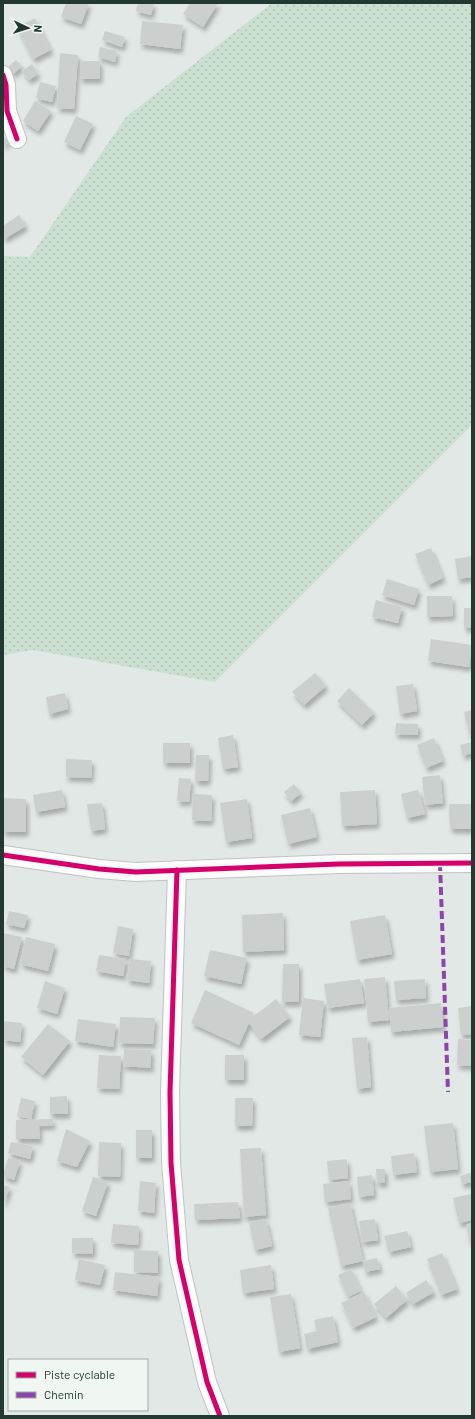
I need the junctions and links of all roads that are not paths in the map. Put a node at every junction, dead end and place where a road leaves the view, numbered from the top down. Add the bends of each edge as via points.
1 (3, 75) edge
2 (17, 139) dead end
3 (3, 855) edge
4 (472, 863) edge
5 (178, 870) junction
6 (220, 1416) edge

1 - 2 street via 7,111
3 - 5 street via 99,869 136,872
4 - 5 street via 339,864
5 - 6 street via 170,1092 173,1193 179,1260 207,1382

